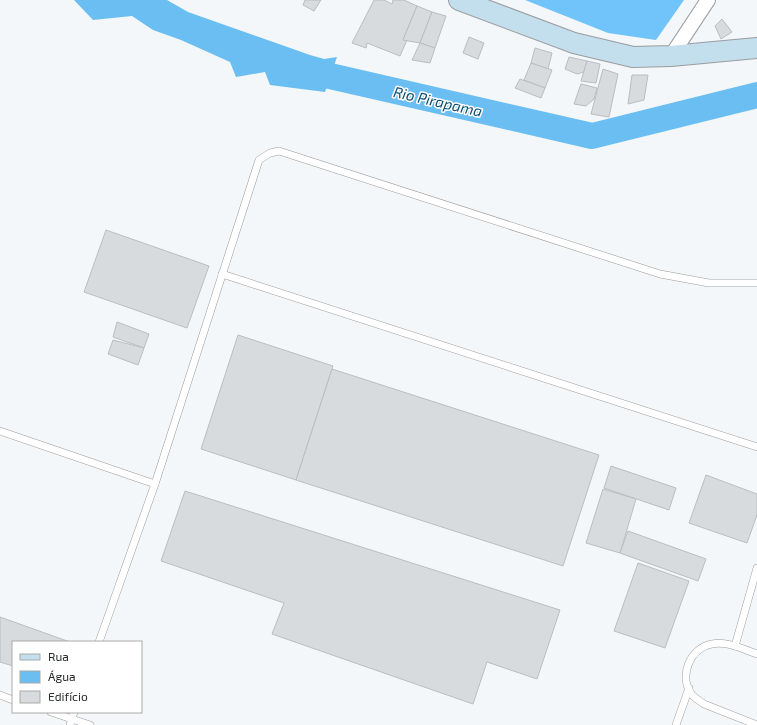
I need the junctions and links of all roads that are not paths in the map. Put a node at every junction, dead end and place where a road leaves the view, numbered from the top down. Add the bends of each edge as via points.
1 (459, 0) edge
2 (708, 0) edge
3 (757, 48) edge
4 (671, 56) junction
5 (222, 274) junction
6 (757, 283) edge
7 (0, 431) edge
8 (757, 446) edge
9 (155, 484) junction
10 (757, 568) edge
11 (99, 641) edge
12 (735, 646) junction
13 (757, 654) edge
14 (689, 688) junction
15 (0, 695) edge
16 (12, 700) edge
17 (54, 713) edge
18 (72, 719) edge
19 (90, 725) edge
20 (676, 725) edge
21 (757, 725) edge

1 - 4 main road via 574,43 633,57
2 - 4 street
3 - 4 main road
5 - 6 lane via 259,160 279,151 660,274 709,283
5 - 8 lane
5 - 9 lane
7 - 9 lane
9 - 11 lane
10 - 12 lane
12 - 13 lane
12 - 14 lane via 719,643 704,646 698,651 688,664 686,680
14 - 20 lane
14 - 21 lane via 704,704
15 - 16 lane
17 - 18 lane
18 - 19 lane

